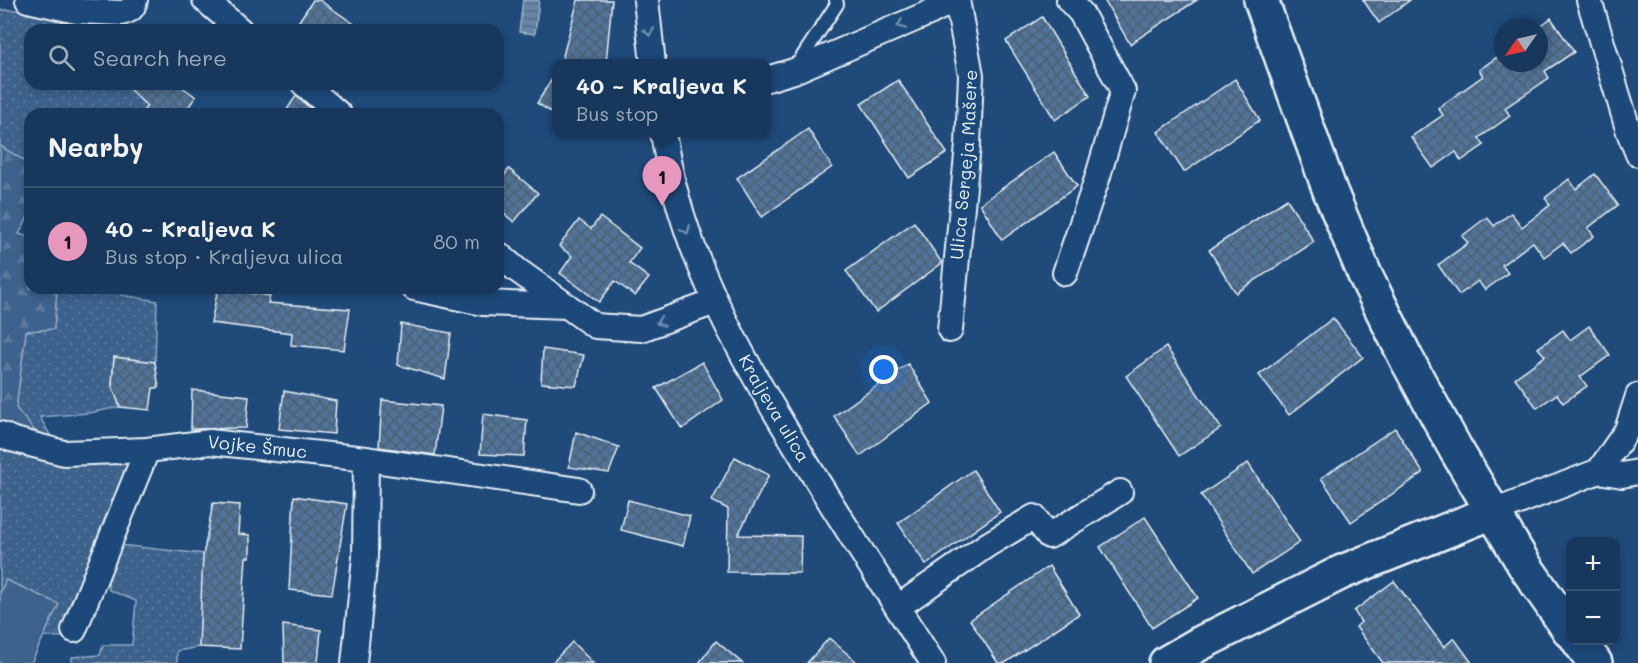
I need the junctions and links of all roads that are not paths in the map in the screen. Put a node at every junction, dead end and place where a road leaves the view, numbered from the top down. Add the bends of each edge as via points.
1 (28, 0) edge
2 (135, 0) edge
3 (205, 0) edge
4 (646, 0) edge
5 (836, 0) edge
6 (956, 0) edge
7 (1069, 0) edge
8 (1261, 0) edge
9 (1589, 0) edge
10 (233, 24) edge
11 (653, 59) edge
12 (794, 71) junction
13 (771, 78) edge
14 (311, 90) edge
15 (332, 108) edge
16 (664, 137) edge
17 (1638, 154) edge
18 (504, 259) edge
19 (1065, 273) dead end
20 (442, 294) edge
21 (715, 302) junction
22 (567, 306) junction
23 (950, 330) dead end
24 (1638, 396) edge
25 (0, 434) edge
26 (147, 450) junction
27 (366, 459) junction
28 (1599, 471) junction
29 (1638, 472) edge
30 (579, 490) dead end
31 (1120, 492) dead end
32 (1493, 512) junction
33 (898, 607) junction
34 (1566, 625) edge
35 (74, 630) dead end
36 (1582, 645) edge
37 (354, 663) edge
38 (933, 663) edge
39 (1166, 663) edge
40 (1595, 663) edge

1 - 2 street via 77,11 121,13 133,8
3 - 10 street
4 -> 11 street
5 - 12 lane
6 -> 12 street, Ulica Sergeja Mašere
6 - 23 street, Ulica Sergeja Mašere via 970,75 968,145
7 - 19 street via 1081,13 1123,91
8 - 32 street via 1330,191 1365,275 1406,358
9 - 17 street
12 - 13 street, Ulica Sergeja Mašere
14 - 15 street
16 -> 21 street, Kraljeva ulica via 683,222
18 - 22 street
20 - 22 street via 483,303
21 -> 22 street via 641,328 595,326
21 - 33 street, Kraljeva ulica via 768,400
24 - 28 street via 1627,430
25 - 26 street, Vojke Šmuc via 64,453
26 - 27 street, Vojke Šmuc via 210,442
26 - 35 street
27 - 30 street, Vojke Šmuc
27 - 37 street via 365,557
28 - 29 street via 1622,475
28 - 32 street
31 - 33 street via 1049,536 1034,517
32 - 34 street
32 - 39 street via 1342,572
33 - 38 street, Kraljeva ulica
36 - 40 street

